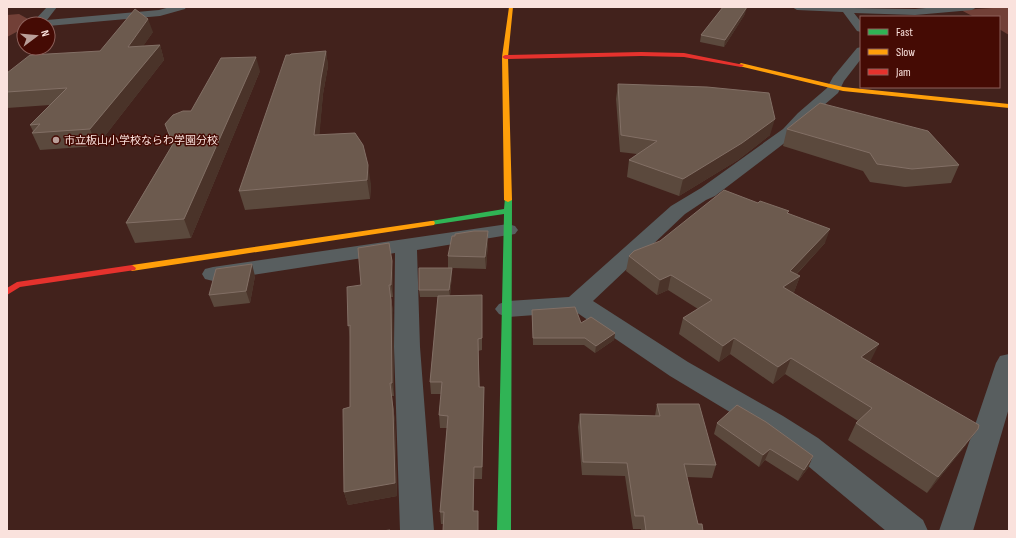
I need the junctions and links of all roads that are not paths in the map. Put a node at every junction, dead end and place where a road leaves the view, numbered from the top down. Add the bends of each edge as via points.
1 (52, 7) edge
2 (181, 7) edge
3 (511, 7) edge
4 (797, 7) edge
5 (972, 7) edge
6 (865, 8) edge
7 (846, 9) junction
8 (860, 27) edge
9 (860, 52) edge
10 (505, 57) junction
11 (835, 87) junction
12 (1009, 106) edge
13 (508, 220) junction
14 (406, 245) junction
15 (213, 274) edge
16 (7, 292) edge
17 (575, 304) junction
18 (507, 309) junction
19 (1009, 363) edge
20 (417, 531) edge
21 (504, 531) edge
22 (911, 531) edge
23 (956, 531) edge

1 - 2 street via 36,24 160,13
3 - 10 street
4 - 7 street
5 - 6 street via 915,12
6 - 7 street
7 - 8 street
9 - 11 street
10 - 11 street via 684,55 758,68
10 - 13 street
11 - 12 street
11 - 17 street via 769,148 708,192 678,210
13 - 14 street
13 - 16 street via 17,284
13 - 18 street
14 - 15 street
14 - 20 street via 407,347
17 - 18 street
17 - 22 street via 584,306 679,369 773,424
18 - 21 street
19 - 23 street

